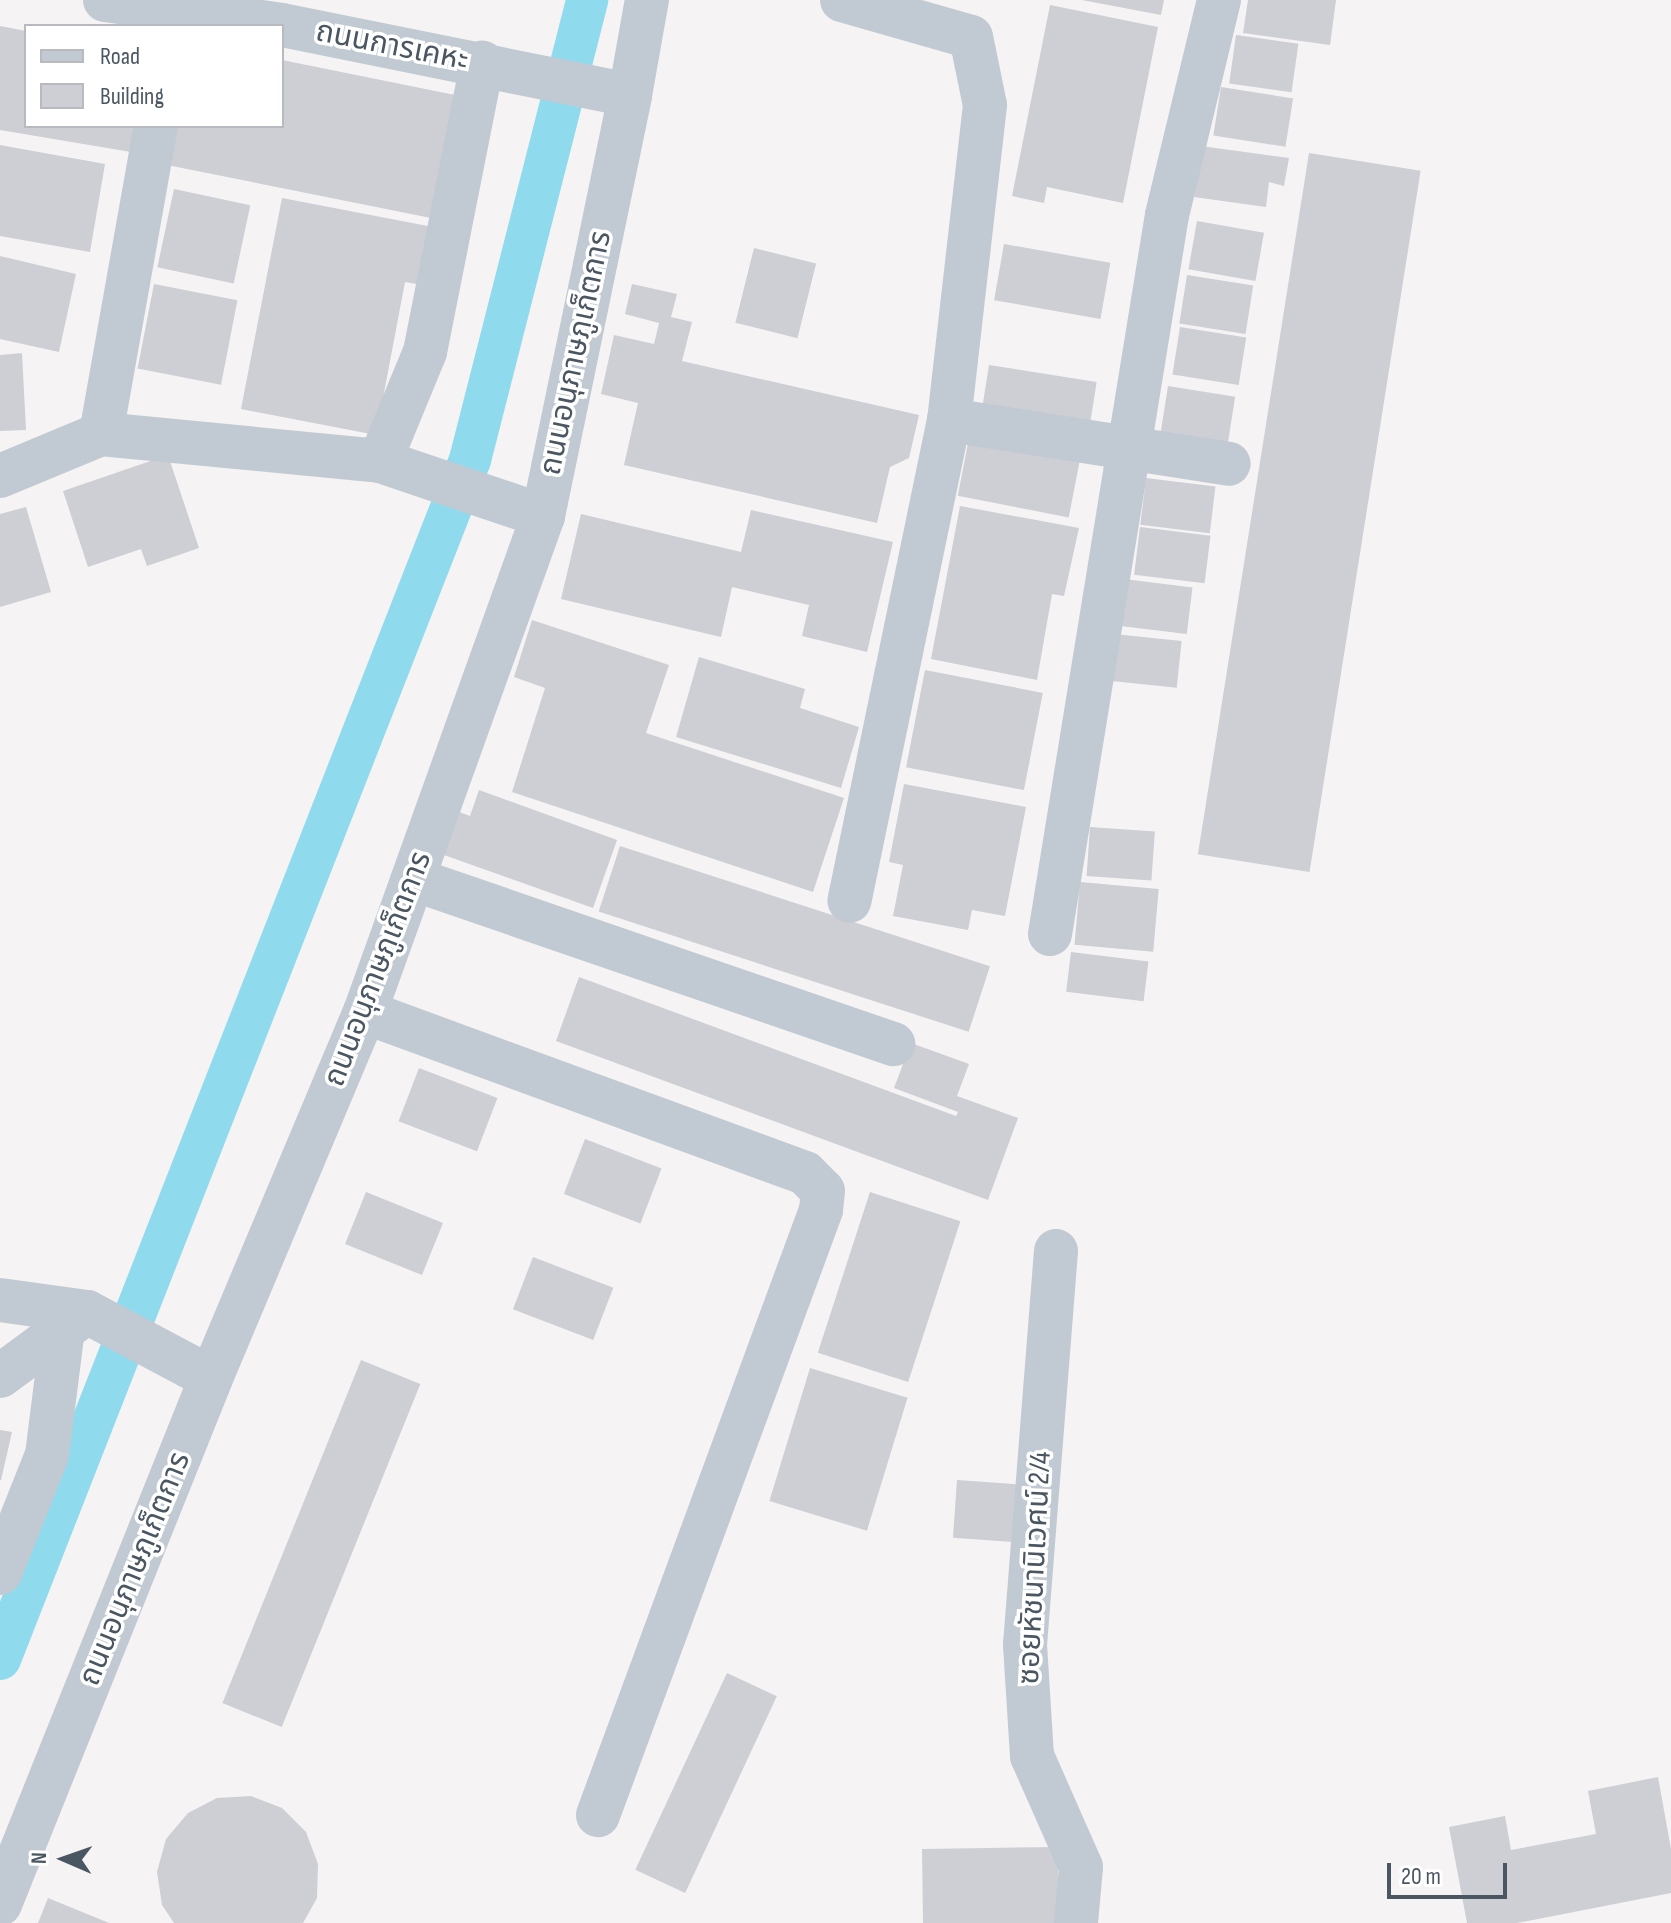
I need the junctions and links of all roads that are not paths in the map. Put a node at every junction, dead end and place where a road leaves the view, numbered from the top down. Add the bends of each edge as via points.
1 (105, 0) edge
2 (285, 0) edge
3 (647, 0) edge
4 (842, 0) edge
5 (1219, 0) edge
6 (175, 18) edge
7 (267, 24) edge
8 (282, 24) edge
9 (284, 25) edge
10 (503, 67) junction
11 (630, 95) junction
12 (156, 128) edge
13 (949, 420) junction
14 (101, 434) junction
15 (1126, 449) junction
16 (380, 461) junction
17 (1229, 464) dead end
18 (0, 476) edge
19 (543, 516) junction
20 (413, 879) junction
21 (849, 901) dead end
22 (1050, 934) dead end
23 (365, 1012) junction
24 (893, 1044) dead end
25 (1056, 1251) dead end
26 (0, 1300) edge
27 (75, 1320) junction
28 (0, 1376) edge
29 (211, 1378) junction
30 (0, 1573) edge
31 (598, 1815) dead end
32 (0, 1904) edge
33 (1076, 1923) edge

1 - 6 street, ถนนการเคหะ
2 - 8 street
3 - 11 street, ถนนอนุภาษภูเก็ตการ
4 - 13 street via 971,37 985,105
5 - 15 street via 1167,215
6 - 7 street, ถนนการเคหะ
9 - 10 street, ถนนการเคหะ
10 - 11 street, ถนนการเคหะ
10 - 16 street via 425,352
11 - 19 street, ถนนอนุภาษภูเก็ตการ
12 - 14 street
13 - 15 street
13 - 21 street
14 - 16 street
14 - 18 street
15 - 17 street
15 - 22 street
16 - 19 street
19 - 20 street, ถนนอนุภาษภูเก็ตการ
20 - 23 street, ถนนอนุภาษภูเก็ตการ
20 - 24 street
23 - 29 street, ถนนอนุภาษภูเก็ตการ
23 - 31 street via 805,1173 823,1191 821,1210
25 - 33 street, ซอยหัชนานิเวศน์ 2/4 via 1025,1645 1032,1756 1081,1867
26 - 27 street
27 - 28 street
27 - 29 street
27 - 30 street via 47,1455
29 - 32 street, ถนนอนุภาษภูเก็ตการ

